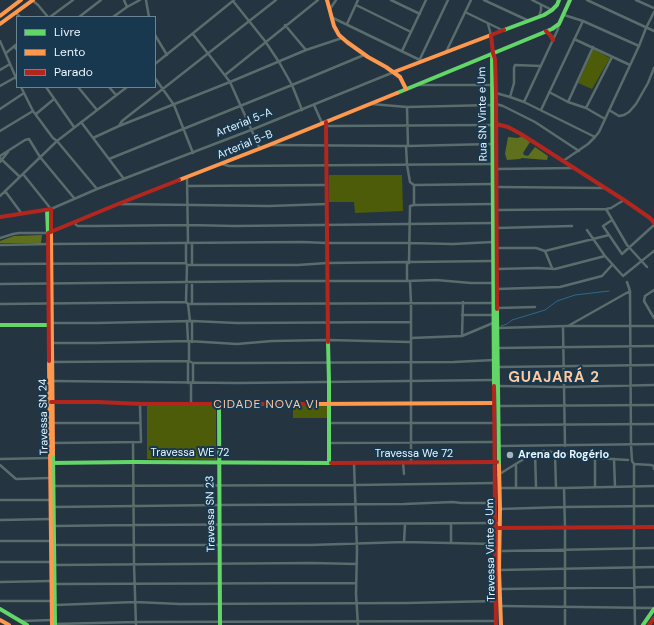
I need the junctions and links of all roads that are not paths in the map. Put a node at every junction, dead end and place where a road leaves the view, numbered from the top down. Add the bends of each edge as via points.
1 (21, 0) edge
2 (33, 0) edge
3 (73, 0) edge
4 (102, 0) edge
5 (124, 0) edge
6 (140, 0) edge
7 (146, 0) edge
8 (234, 0) edge
9 (276, 0) edge
10 (318, 0) edge
11 (327, 0) edge
12 (336, 0) edge
13 (358, 0) edge
14 (391, 0) edge
15 (426, 0) edge
16 (448, 0) edge
17 (471, 0) edge
18 (484, 0) edge
19 (532, 0) edge
20 (559, 0) edge
21 (570, 0) edge
22 (587, 0) edge
23 (636, 0) edge
24 (592, 1) edge
25 (541, 4) junction
26 (356, 5) junction
27 (127, 7) junction
28 (654, 8) edge
29 (329, 10) junction
30 (552, 10) junction
31 (16, 12) junction
32 (465, 12) junction
33 (654, 12) edge
34 (420, 14) junction
35 (564, 15) junction
36 (0, 16) edge
37 (19, 16) edge
38 (48, 16) edge
39 (50, 16) edge
40 (80, 16) edge
41 (114, 16) edge
42 (149, 16) edge
43 (331, 17) junction
44 (539, 17) junction
45 (528, 20) junction
46 (249, 21) junction
47 (583, 21) junction
48 (0, 24) edge
49 (347, 24) junction
50 (487, 24) junction
51 (559, 24) junction
52 (285, 25) junction
53 (646, 28) junction
54 (502, 30) junction
55 (546, 31) junction
56 (654, 31) edge
57 (411, 32) junction
58 (194, 34) junction
59 (491, 35) junction
60 (156, 37) edge
61 (342, 38) junction
62 (574, 39) junction
63 (0, 40) edge
64 (553, 40) junction
65 (265, 42) junction
66 (16, 45) edge
67 (639, 46) junction
68 (593, 47) junction
69 (306, 50) junction
70 (5, 51) junction
71 (402, 51) junction
72 (0, 52) edge
73 (446, 52) junction
74 (208, 53) junction
75 (493, 53) junction
76 (167, 55) junction
77 (364, 55) junction
78 (612, 57) junction
79 (422, 60) junction
80 (279, 62) junction
81 (156, 63) edge
82 (10, 64) junction
83 (630, 65) junction
84 (541, 66) junction
85 (654, 68) edge
86 (0, 70) edge
87 (394, 72) junction
88 (224, 75) junction
89 (16, 78) edge
90 (156, 79) edge
91 (230, 82) junction
92 (292, 85) junction
93 (415, 85) junction
94 (492, 85) junction
95 (0, 86) edge
96 (22, 88) edge
97 (47, 88) edge
98 (79, 88) edge
99 (110, 88) edge
100 (126, 88) edge
101 (163, 89) junction
102 (406, 89) junction
103 (549, 92) junction
104 (24, 93) junction
105 (116, 95) junction
106 (495, 96) junction
107 (510, 96) junction
108 (54, 99) junction
109 (524, 102) junction
110 (568, 102) junction
111 (368, 104) junction
112 (494, 104) junction
113 (174, 105) junction
114 (314, 105) junction
115 (241, 106) junction
116 (407, 107) junction
117 (0, 108) edge
118 (586, 108) junction
119 (97, 110) junction
120 (302, 110) junction
121 (541, 110) junction
122 (609, 110) junction
123 (34, 111) junction
124 (36, 114) junction
125 (605, 119) junction
126 (80, 122) junction
127 (325, 124) junction
128 (494, 125) junction
129 (119, 126) junction
130 (407, 126) junction
131 (74, 127) junction
132 (184, 128) junction
133 (251, 130) junction
134 (0, 131) edge
135 (595, 137) junction
136 (93, 138) junction
137 (57, 141) junction
138 (492, 144) junction
139 (269, 145) junction
140 (326, 146) junction
141 (407, 146) junction
142 (260, 149) junction
143 (579, 151) junction
144 (193, 153) junction
145 (40, 157) junction
146 (1, 159) edge
147 (109, 159) junction
148 (563, 161) junction
149 (222, 164) junction
150 (407, 164) junction
151 (493, 164) junction
152 (326, 166) junction
153 (575, 168) junction
154 (496, 169) junction
155 (23, 174) junction
156 (495, 176) junction
157 (20, 177) junction
158 (187, 178) junction
159 (124, 179) junction
160 (327, 185) junction
161 (414, 185) junction
162 (187, 186) junction
163 (494, 186) junction
164 (604, 188) junction
165 (97, 189) junction
166 (5, 191) junction
167 (0, 196) edge
168 (74, 198) junction
169 (624, 200) junction
170 (118, 204) junction
171 (327, 204) junction
172 (493, 204) junction
173 (414, 205) junction
174 (187, 206) junction
175 (606, 209) junction
176 (49, 210) junction
177 (495, 212) junction
178 (22, 214) junction
179 (0, 217) edge
180 (612, 220) junction
181 (75, 223) junction
182 (493, 223) junction
183 (410, 224) junction
184 (654, 224) edge
185 (188, 225) junction
186 (327, 225) junction
187 (572, 226) dead end
188 (497, 228) junction
189 (587, 230) dead end
190 (50, 233) junction
191 (609, 235) junction
192 (0, 238) edge
193 (592, 239) junction
194 (493, 242) junction
195 (189, 243) junction
196 (327, 243) junction
197 (410, 243) junction
198 (50, 244) junction
199 (0, 245) edge
200 (496, 248) junction
201 (630, 248) junction
202 (545, 251) junction
203 (654, 251) edge
204 (605, 256) junction
205 (493, 261) junction
206 (642, 261) junction
207 (327, 263) junction
208 (408, 263) junction
209 (0, 264) edge
210 (50, 264) junction
211 (187, 264) junction
212 (192, 264) junction
213 (612, 265) junction
214 (647, 267) dead end
215 (552, 268) junction
216 (497, 269) junction
217 (408, 281) junction
218 (186, 282) junction
219 (192, 282) junction
220 (327, 282) junction
221 (627, 282) dead end
222 (494, 283) junction
223 (0, 284) edge
224 (50, 284) junction
225 (654, 290) edge
226 (630, 291) junction
227 (496, 292) junction
228 (462, 302) junction
229 (496, 302) junction
230 (50, 303) junction
231 (189, 303) junction
232 (327, 303) junction
233 (411, 303) junction
234 (0, 304) edge
235 (535, 307) dead end
236 (498, 308) junction
237 (495, 314) junction
238 (462, 315) junction
239 (654, 317) edge
240 (190, 321) junction
241 (327, 322) junction
242 (410, 322) junction
243 (493, 323) junction
244 (50, 324) junction
245 (0, 326) edge
246 (567, 326) junction
247 (630, 326) junction
248 (654, 326) edge
249 (563, 327) junction
250 (498, 328) junction
251 (462, 336) junction
252 (411, 338) junction
253 (328, 340) junction
254 (190, 342) junction
255 (410, 342) junction
256 (50, 343) junction
257 (631, 345) junction
258 (654, 346) edge
259 (564, 347) junction
260 (498, 348) junction
261 (494, 360) junction
262 (188, 361) junction
263 (410, 361) junction
264 (51, 362) junction
265 (328, 362) junction
266 (193, 363) junction
267 (631, 365) junction
268 (654, 365) edge
269 (498, 367) junction
270 (564, 367) junction
271 (494, 380) junction
272 (410, 381) junction
273 (51, 382) junction
274 (329, 382) junction
275 (190, 383) junction
276 (631, 385) junction
277 (654, 385) edge
278 (498, 386) junction
279 (564, 387) junction
280 (52, 402) junction
281 (411, 403) junction
282 (140, 404) junction
283 (191, 404) junction
284 (220, 404) junction
285 (329, 404) junction
286 (496, 404) junction
287 (631, 405) junction
288 (654, 405) edge
289 (564, 406) junction
290 (52, 423) junction
291 (140, 423) junction
292 (329, 423) junction
293 (411, 423) junction
294 (496, 424) junction
295 (631, 424) junction
296 (654, 424) edge
297 (565, 425) junction
298 (133, 442) junction
299 (494, 442) junction
300 (52, 443) junction
301 (329, 443) junction
302 (411, 443) junction
303 (654, 444) edge
304 (631, 445) junction
305 (498, 446) junction
306 (565, 446) junction
307 (535, 452) junction
308 (555, 453) junction
309 (575, 456) dead end
310 (0, 459) edge
311 (614, 459) junction
312 (628, 460) dead end
313 (51, 461) junction
314 (133, 462) junction
315 (403, 462) junction
316 (411, 462) junction
317 (497, 462) junction
318 (219, 463) junction
319 (329, 463) junction
320 (354, 463) junction
321 (516, 464) junction
322 (634, 464) junction
323 (0, 465) edge
324 (654, 468) edge
325 (404, 474) dead end
326 (497, 476) junction
327 (50, 478) junction
328 (495, 483) junction
329 (219, 485) junction
330 (355, 485) junction
331 (54, 486) junction
332 (133, 486) junction
333 (654, 486) edge
334 (536, 487) junction
335 (595, 487) junction
336 (615, 487) junction
337 (634, 487) junction
338 (499, 488) junction
339 (516, 488) junction
340 (556, 488) junction
341 (564, 488) junction
342 (0, 500) edge
343 (52, 500) junction
344 (495, 503) junction
345 (356, 504) junction
346 (220, 505) junction
347 (134, 506) junction
348 (634, 506) junction
349 (654, 506) edge
350 (52, 507) junction
351 (564, 507) junction
352 (500, 509) junction
353 (498, 515) junction
354 (52, 519) junction
355 (0, 520) edge
356 (497, 523) junction
357 (220, 524) junction
358 (356, 524) junction
359 (405, 524) junction
360 (451, 524) junction
361 (134, 525) junction
362 (53, 526) junction
363 (634, 527) junction
364 (654, 527) edge
365 (498, 528) junction
366 (565, 528) junction
367 (498, 539) junction
368 (0, 540) edge
369 (404, 542) junction
370 (53, 543) junction
371 (451, 543) junction
372 (357, 544) junction
373 (496, 544) junction
374 (134, 545) junction
375 (220, 545) junction
376 (634, 548) junction
377 (654, 548) edge
378 (565, 549) junction
379 (502, 551) dead end
380 (0, 562) edge
381 (53, 563) junction
382 (134, 564) junction
383 (220, 564) junction
384 (356, 564) junction
385 (564, 568) junction
386 (634, 568) junction
387 (654, 568) edge
388 (499, 570) junction
389 (0, 582) edge
390 (53, 583) junction
391 (356, 583) junction
392 (135, 584) junction
393 (220, 584) junction
394 (654, 587) edge
395 (635, 588) junction
396 (500, 589) junction
397 (565, 589) junction
398 (0, 601) edge
399 (496, 601) junction
400 (135, 602) junction
401 (357, 602) junction
402 (54, 603) junction
403 (221, 603) junction
404 (501, 606) junction
405 (565, 607) junction
406 (635, 608) junction
407 (654, 608) edge
408 (0, 609) edge
409 (654, 618) edge
410 (0, 620) edge
411 (20, 621) junction
412 (54, 623) edge
413 (358, 623) edge
414 (496, 623) edge
415 (136, 624) edge
416 (220, 624) edge
417 (8, 625) edge
418 (27, 625) edge
419 (501, 625) edge
420 (565, 625) edge
421 (635, 625) edge
422 (643, 625) edge
423 (649, 625) edge

1 - 36 main road
2 - 31 main road
2 - 38 street
3 - 39 street
4 - 40 street
5 - 27 street
6 - 27 street
7 - 42 street
8 - 46 street
8 - 58 street
9 - 46 street
10 - 52 street
11 - 29 main road
12 - 29 street
13 - 26 street
14 - 34 street
15 - 34 street
16 - 79 street
17 - 32 street
18 - 45 street
19 - 25 street
20 - 30 main road
21 - 35 main road
22 - 24 street
23 - 28 street
24 - 53 street
25 - 30 street
25 - 44 street
26 - 49 street
26 - 57 street
27 - 41 street
29 - 43 main road
30 - 44 main road, Arterial 5-A
31 - 37 street
31 - 48 main road
32 - 50 street
32 - 73 street
33 - 53 street
34 - 57 street
35 - 47 street
35 - 51 main road
43 - 49 street
43 - 61 main road via 336,31
44 - 45 main road, Arterial 5-A
45 - 54 main road, Arterial 5-A
46 - 65 street
46 - 74 street
47 - 62 street
47 - 67 street
49 - 71 street
50 - 54 street
50 - 59 street
51 - 55 main road, Arterial 5-B
51 - 64 street
52 - 65 street
52 - 69 street
53 - 56 street
53 - 67 street
54 - 59 main road, Arterial 5-A
55 - 64 main road
55 - 75 main road, Arterial 5-B
57 - 71 street
58 - 74 street
58 - 76 street
59 - 73 main road, Arterial 5-A
59 - 75 main road
60 - 76 street
61 - 69 street
61 - 77 main road
62 - 68 street
62 - 103 street
63 - 70 street
64 - 84 street
65 - 80 street
65 - 88 street
66 - 70 street
67 - 83 street
68 - 78 street
68 - 110 street
69 - 80 street
70 - 72 street
70 - 82 street
71 - 79 street
73 - 79 main road, Arterial 5-A
74 - 88 street
74 - 101 street
75 - 93 main road, Arterial 5-B
75 - 94 main road, Rua SN Vinte e Um
75 - 106 main road, Rua SN Vinte e Um
76 - 81 street
77 - 87 main road
77 - 92 street
78 - 83 street
78 - 118 street
79 - 87 main road, Arterial 5-A
80 - 91 street
80 - 92 street
82 - 86 street
82 - 89 street
83 - 122 street
84 - 107 street via 515,65
84 - 109 street
85 - 122 street via 636,104 628,112 619,116
87 - 102 main road via 400,77
87 - 114 street, Arterial 5-A
88 - 91 street
89 - 95 street
90 - 101 street
91 - 113 street
91 - 115 street
92 - 115 street
92 - 120 street
93 - 94 street
93 - 102 main road, Arterial 5-B
94 - 106 main road, Rua SN Vinte e Um
96 - 104 street
97 - 108 street
98 - 119 street
99 - 105 street
100 - 105 street
101 - 113 street
101 - 129 street
102 - 111 main road, Arterial 5-B
103 - 110 street
103 - 121 street
104 - 117 street
104 - 123 street
105 - 119 street
106 - 107 street
106 - 112 main road, Rua SN Vinte e Um
107 - 109 street
108 - 124 street
108 - 131 street
109 - 121 street
110 - 118 street
111 - 116 street
111 - 127 main road, Arterial 5-B
112 - 116 street
112 - 128 main road, Rua SN Vinte e Um
112 - 143 street via 535,122
113 - 129 street
113 - 132 street
114 - 120 street, Arterial 5-A
114 - 127 street
115 - 132 street
115 - 133 street
116 - 130 street
118 - 125 street
119 - 126 street
120 - 133 street, Arterial 5-A
121 - 135 street
122 - 125 street
123 - 124 street
123 - 134 street
124 - 137 street
125 - 135 street
126 - 131 street
126 - 136 street
127 - 130 street
127 - 139 main road, Arterial 5-B
127 - 140 main road
128 - 130 street
128 - 138 main road, Rua SN Vinte e Um
128 - 148 main road via 508,127
128 - 154 main road, Rua SN Vinte e Um
129 - 136 street
130 - 141 street
131 - 137 street
132 - 144 street
132 - 147 street
133 - 142 street
133 - 144 street, Arterial 5-A
135 - 143 street
136 - 147 street
137 - 145 street
137 - 165 street
138 - 141 street
138 - 151 main road, Rua SN Vinte e Um
139 - 140 street
139 - 142 main road, Arterial 5-B
140 - 141 street
140 - 152 main road
141 - 150 street
142 - 149 main road, Arterial 5-B
143 - 148 street
144 - 159 street, Arterial 5-A
145 - 146 street via 28,139
145 - 155 street
145 - 168 street
146 - 157 street
147 - 159 street
148 - 153 main road
149 - 152 street
149 - 158 main road, Arterial 5-B
150 - 151 street
150 - 152 street
150 - 161 street via 410,182
151 - 156 main road, Rua SN Vinte e Um
152 - 160 main road
153 - 154 street
153 - 164 main road
154 - 156 main road, Rua SN Vinte e Um
155 - 157 street
155 - 176 street
156 - 163 main road, Rua SN Vinte e Um
157 - 166 street
158 - 162 street
158 - 170 main road, Arterial 5-B
159 - 165 street, Arterial 5-A
160 - 162 street
160 - 171 main road
161 - 163 street
161 - 173 street
162 - 174 street
163 - 164 street
163 - 172 main road, Rua SN Vinte e Um
163 - 177 main road, Rua SN Vinte e Um
164 - 169 main road
165 - 168 street, Arterial 5-A
166 - 167 street
166 - 178 street
168 - 176 street, Arterial 5-A
169 - 175 street
169 - 184 main road via 650,218
170 - 174 street
170 - 181 main road, Arterial 5-B
171 - 174 street
171 - 186 main road
172 - 173 street
172 - 177 main road, Rua SN Vinte e Um
173 - 183 street via 410,206
174 - 185 street
175 - 177 street
175 - 180 street
176 - 178 main road, Arterial 5-A
176 - 190 main road, Travessa SN 24
177 - 182 main road, Rua SN Vinte e Um
177 - 188 main road, Rua SN Vinte e Um
178 - 179 main road, Arterial 5-A
180 - 191 street via 603,226
180 - 201 street
181 - 185 street via 78,226
181 - 190 main road, Arterial 5-B
182 - 183 street
182 - 194 main road, Rua SN Vinte e Um
183 - 186 street
183 - 197 street
184 - 201 street
185 - 186 street
185 - 195 street
186 - 196 main road
187 - 188 street
188 - 200 main road, Rua SN Vinte e Um
189 - 193 street
190 - 192 street, Arterial 5-B via 19,233
190 - 198 main road, Travessa SN 24
191 - 193 street
191 - 201 street via 622,254
193 - 202 street
193 - 204 street
194 - 197 street
194 - 205 main road, Rua SN Vinte e Um
195 - 196 street
195 - 198 street
195 - 211 street
195 - 212 street
196 - 197 street
196 - 207 main road
197 - 208 street
198 - 199 street
198 - 210 main road, Travessa SN 24
200 - 202 street via 536,248
200 - 216 main road, Rua SN Vinte e Um
201 - 206 street
202 - 215 street
203 - 206 street
204 - 213 street
204 - 215 street
205 - 208 street
205 - 222 main road, Rua SN Vinte e Um
206 - 213 street via 625,276
206 - 214 street
207 - 208 street
207 - 212 street
207 - 220 main road
208 - 217 street
209 - 210 street
210 - 211 street
210 - 224 main road, Travessa SN 24
211 - 212 street
211 - 218 street
213 - 227 street via 602,276 575,284
215 - 216 street
216 - 227 main road, Rua SN Vinte e Um
217 - 220 street
217 - 222 street
217 - 233 street
218 - 219 street
218 - 224 street
218 - 231 street
219 - 220 street
219 - 231 street
220 - 232 main road
221 - 226 street
222 - 227 main road, Rua SN Vinte e Um
223 - 224 street
224 - 230 main road, Travessa SN 24
225 - 239 street via 644,296 644,302
226 - 246 street
226 - 247 street
227 - 229 main road, Rua SN Vinte e Um
228 - 229 street
228 - 233 street
228 - 238 street
229 - 236 main road, Rua SN Vinte e Um
229 - 237 main road, Rua SN Vinte e Um
230 - 231 street
230 - 234 street
230 - 244 main road, Travessa SN 24
231 - 232 street
231 - 240 street
232 - 233 street
232 - 241 main road
233 - 242 street
235 - 236 street
236 - 237 main road, Rua SN Vinte e Um
237 - 238 street
237 - 243 main road, Rua SN Vinte e Um
237 - 250 main road, Rua SN Vinte e Um
238 - 251 street
240 - 241 street
240 - 244 street
240 - 254 street
240 - 254 street
241 - 242 street
241 - 253 main road
242 - 252 street
243 - 251 street
243 - 261 main road, Rua SN Vinte e Um
244 - 245 main road
244 - 256 main road, Travessa SN 24
246 - 247 street
246 - 249 street
247 - 248 street
247 - 257 street
249 - 250 street
249 - 259 street
250 - 260 main road, Rua SN Vinte e Um
251 - 252 street
252 - 255 street
253 - 254 street via 278,340 237,344
253 - 255 street
253 - 265 main road
254 - 256 street
254 - 262 street
255 - 263 street
256 - 264 main road, Travessa SN 24
257 - 258 street
257 - 259 street
257 - 267 street
259 - 260 street
259 - 270 street
260 - 269 main road, Rua SN Vinte e Um
261 - 263 street
261 - 271 main road, Rua SN Vinte e Um
262 - 264 street
262 - 266 street
262 - 275 street
263 - 265 street
263 - 272 street
264 - 273 main road, Travessa SN 24
265 - 266 street
265 - 274 main road
266 - 275 street
267 - 268 street
267 - 270 street
267 - 276 street
269 - 270 street
269 - 278 main road, Rua SN Vinte e Um
270 - 279 street
271 - 272 street
271 - 286 main road, Rua SN Vinte e Um
272 - 274 street
272 - 281 street
273 - 275 street
273 - 280 main road, Travessa SN 24
274 - 275 street
274 - 285 main road
275 - 283 street
276 - 277 street
276 - 279 street
276 - 287 street
278 - 279 street
278 - 286 main road, Rua SN Vinte e Um
279 - 289 street
280 - 282 main road
280 - 290 main road, Travessa SN 24
281 - 285 main road
281 - 286 main road
281 - 293 street
282 - 283 main road
282 - 291 street
283 - 284 main road
284 - 285 main road
284 - 318 main road, Travessa SN 23
285 - 292 main road
286 - 289 street
286 - 294 main road, Rua SN Vinte e Um
287 - 288 street
287 - 289 street
287 - 295 street
289 - 297 street
290 - 291 street
290 - 300 main road, Travessa SN 24
291 - 298 street, Travessa WE 72 via 141,442
292 - 293 street
292 - 301 main road
293 - 294 street
293 - 302 street
294 - 297 street
294 - 299 main road, Rua SN Vinte e Um
294 - 305 main road, Rua SN Vinte e Um
295 - 296 street
295 - 297 street
295 - 304 street
297 - 306 street
298 - 300 street, Travessa WE 72
298 - 314 street
299 - 302 street
299 - 317 main road, Rua SN Vinte e Um
300 - 313 main road, Travessa SN 24
301 - 302 street
301 - 319 main road
302 - 316 street
303 - 304 street
304 - 306 street
304 - 322 street
305 - 306 street
305 - 317 main road, Rua SN Vinte e Um
307 - 308 street
307 - 321 street
307 - 334 street
308 - 309 street
308 - 340 street
310 - 313 street, Travessa WE 72
311 - 312 street
311 - 335 street via 595,458
311 - 336 street
313 - 314 main road, Travessa WE 72
313 - 327 main road, Travessa SN 24
313 - 331 main road, Travessa SN 24
314 - 318 main road, Travessa WE 72
314 - 332 street
315 - 316 main road, Travessa We 72
315 - 320 main road, Travessa We 72
315 - 325 street
316 - 317 main road, Travessa We 72
317 - 326 main road, Rua SN Vinte e Um
318 - 319 main road, Travessa WE 72
318 - 329 main road, Travessa SN 23
319 - 320 main road, Travessa We 72
320 - 330 street
321 - 326 street
321 - 339 street
322 - 324 street via 651,465
322 - 337 street
323 - 327 street via 16,478
326 - 328 main road, Travessa Vinte e Um
326 - 338 main road, Travessa Vinte e Um
327 - 343 main road, Travessa SN 24
328 - 330 street
328 - 344 main road, Travessa Vinte e Um
329 - 330 street
329 - 332 street
329 - 346 main road, Travessa SN 23
330 - 345 street
331 - 332 street
331 - 343 main road, Travessa SN 24
332 - 347 street
333 - 337 street
334 - 339 street
334 - 340 street
335 - 336 street
335 - 341 street
336 - 337 street
337 - 348 street
338 - 339 street
338 - 352 main road, Travessa Vinte e Um
340 - 341 street
341 - 351 street
342 - 343 street
343 - 350 main road, Travessa SN 24
344 - 345 street
344 - 353 main road, Travessa Vinte e Um
345 - 346 street
345 - 358 street
346 - 347 street
346 - 357 main road, Travessa SN 23
347 - 350 street
347 - 361 street
348 - 349 street
348 - 351 street
348 - 363 street
350 - 354 main road, Travessa SN 24
351 - 352 street
351 - 366 street
352 - 353 main road, Travessa Vinte e Um
353 - 356 main road, Travessa Vinte e Um
354 - 355 street
354 - 362 main road, Travessa SN 24
356 - 360 street
356 - 365 main road, Travessa Vinte e Um
357 - 358 street
357 - 361 street
357 - 375 main road, Travessa SN 23
358 - 359 street
358 - 372 street
359 - 360 street
359 - 369 street
360 - 371 street
361 - 362 street
361 - 374 street
362 - 370 main road, Travessa SN 24
363 - 364 main road
363 - 366 main road
363 - 376 street
365 - 366 main road
365 - 367 main road, Travessa Vinte e Um
366 - 378 street
367 - 373 main road, Travessa Vinte e Um
367 - 388 main road, Travessa Vinte e Um
368 - 370 street
369 - 371 street
369 - 372 street
370 - 374 street
370 - 381 main road, Travessa SN 24
371 - 373 street
372 - 375 street
372 - 384 street
373 - 399 main road, Travessa Vinte e Um
374 - 375 street
374 - 382 street
375 - 383 main road, Travessa SN 23
376 - 377 street
376 - 378 street
376 - 386 street
378 - 379 street
378 - 385 street
380 - 381 street
381 - 382 street
381 - 390 main road, Travessa SN 24
382 - 383 street
382 - 392 street
383 - 384 street
383 - 393 main road, Travessa SN 23
384 - 391 street
385 - 386 street
385 - 388 street
385 - 397 street
386 - 387 street
386 - 395 street
388 - 396 main road, Travessa Vinte e Um
389 - 390 street
390 - 392 street
390 - 402 main road, Travessa SN 24
391 - 393 street
391 - 401 street
392 - 393 street
392 - 400 street
393 - 403 main road, Travessa SN 23
394 - 395 street
395 - 397 street
395 - 406 street
396 - 397 street
396 - 404 main road, Travessa Vinte e Um
397 - 405 street
398 - 402 street
399 - 401 street
399 - 414 main road, Travessa Vinte e Um
400 - 402 street
400 - 403 street
400 - 415 street
401 - 403 street
401 - 413 street
402 - 412 main road, Travessa SN 24
403 - 416 main road, Travessa SN 23
404 - 405 street
404 - 419 main road, Travessa Vinte e Um
405 - 406 street
405 - 420 street
406 - 407 street
406 - 421 street
407 - 422 main road
408 - 411 main road
409 - 423 main road
410 - 417 main road
411 - 412 street
411 - 418 main road
412 - 415 street
413 - 414 street
413 - 416 street
415 - 416 street

